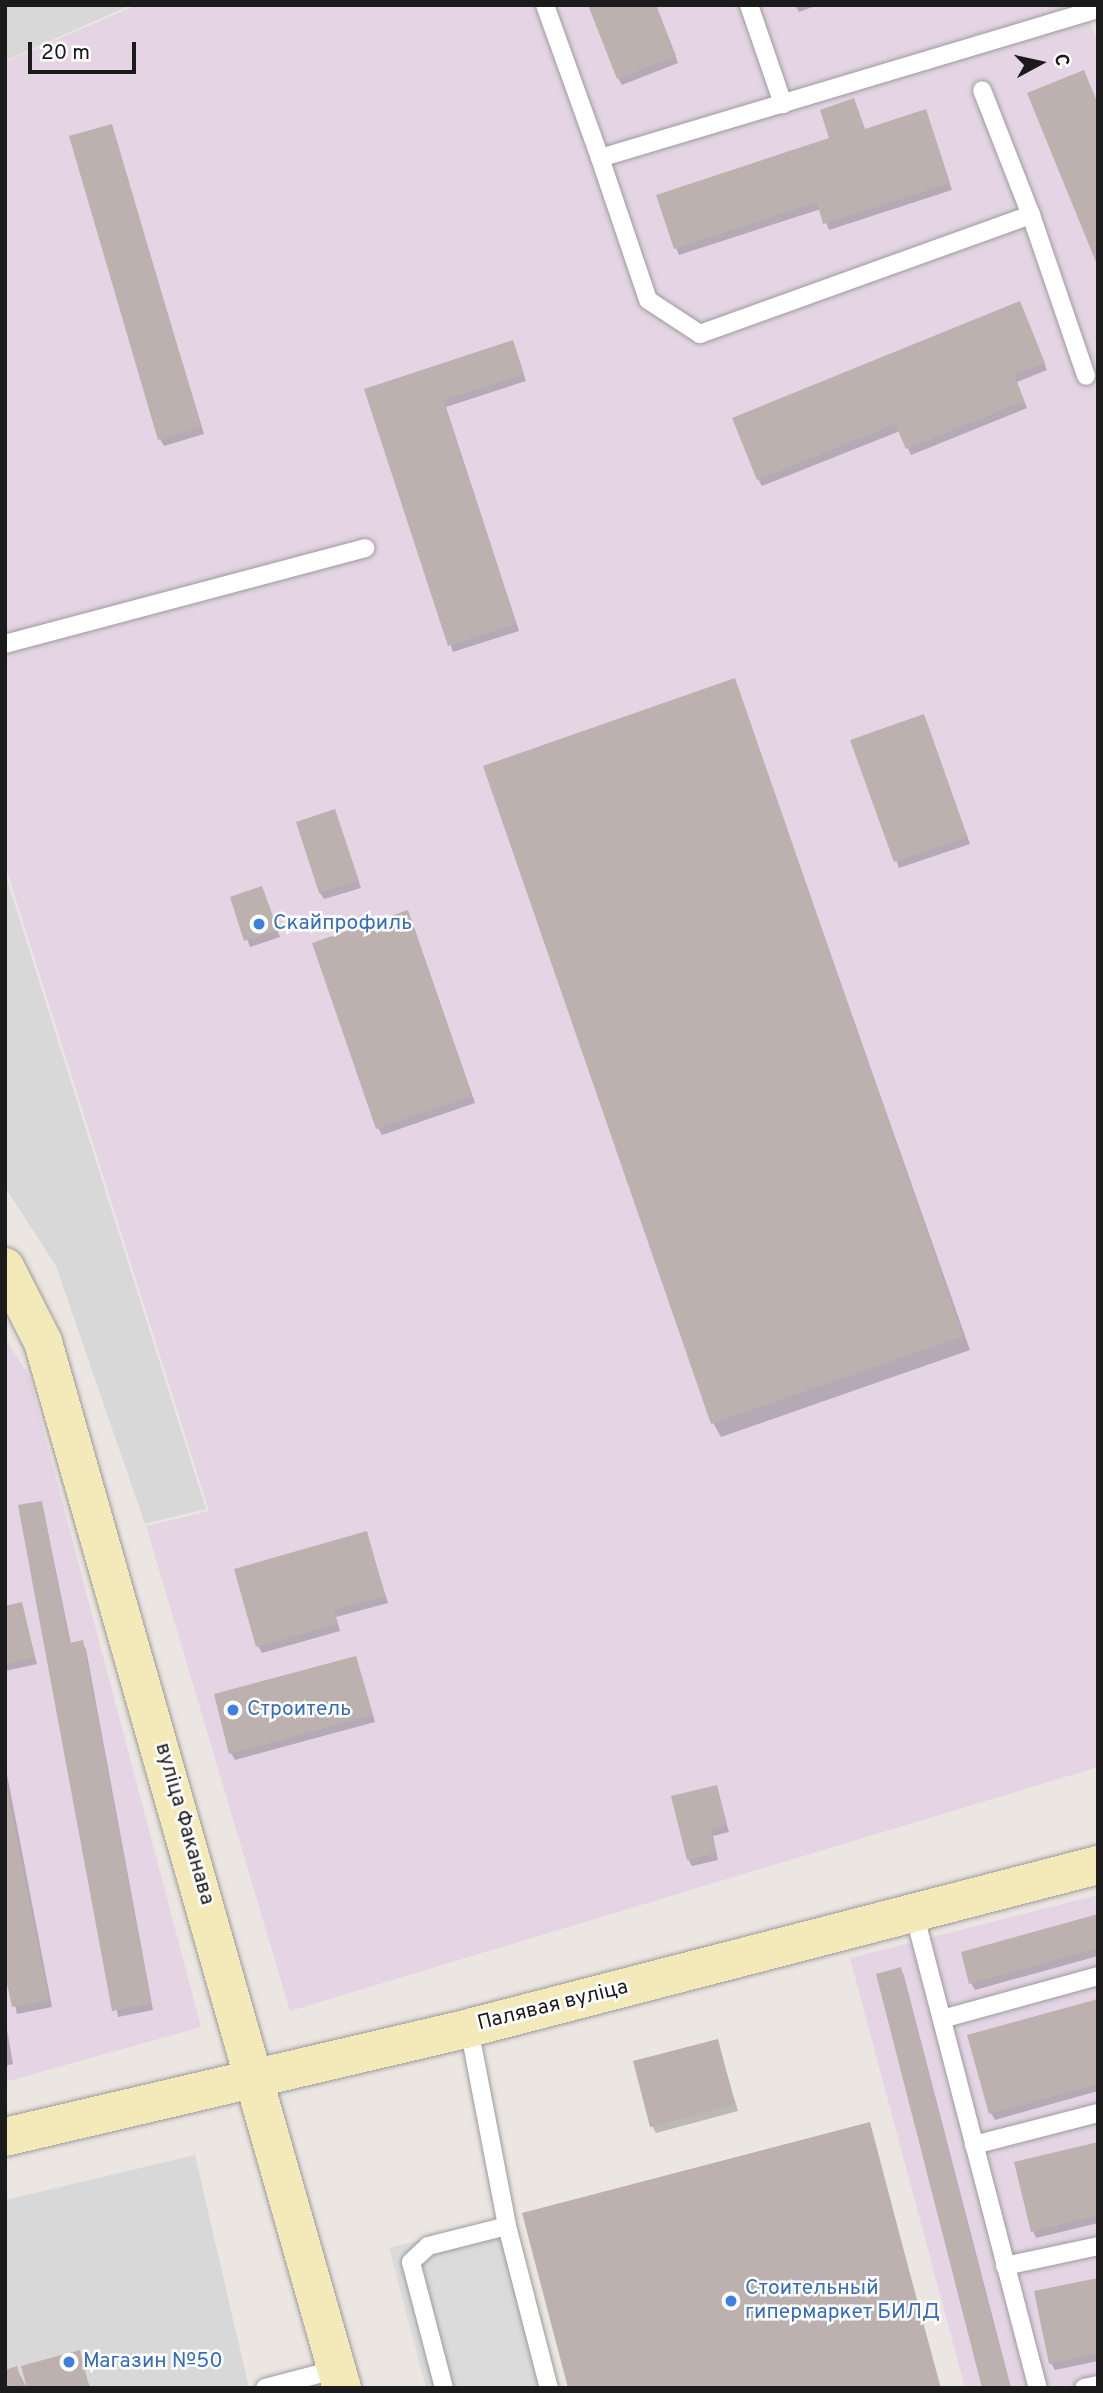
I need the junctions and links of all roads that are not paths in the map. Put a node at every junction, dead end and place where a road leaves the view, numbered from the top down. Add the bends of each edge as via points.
1 (545, 5) edge
2 (749, 5) edge
3 (1098, 9) edge
4 (982, 90) dead end
5 (783, 104) junction
6 (600, 158) junction
7 (1031, 215) junction
8 (1086, 376) dead end
9 (365, 548) dead end
10 (5, 644) edge
11 (5, 1267) edge
12 (1098, 1865) edge
13 (914, 1913) junction
14 (1098, 1976) edge
15 (942, 2019) junction
16 (469, 2028) junction
17 (258, 2078) junction
18 (1098, 2113) edge
19 (5, 2137) edge
20 (974, 2145) junction
21 (507, 2226) junction
22 (1098, 2246) edge
23 (1005, 2266) junction
24 (340, 2379) edge
25 (1098, 2385) edge
26 (265, 2388) edge
27 (444, 2388) edge
28 (549, 2388) edge
29 (1038, 2388) edge
30 (1084, 2388) edge

1 - 6 lane
2 - 5 lane
3 - 5 lane
4 - 7 lane
5 - 6 lane
6 - 7 lane via 648,300 700,334
7 - 8 lane
9 - 10 lane
11 - 17 main road, вуліца Факанава via 43,1342
12 - 13 main road, Палявая вуліца
13 - 15 lane
13 - 16 main road, Палявая вуліца
14 - 15 lane
15 - 20 lane
16 - 17 main road, Палявая вуліца
16 - 21 lane
17 - 19 main road, Палявая вуліца
17 - 24 main road, вуліца Факанава
18 - 20 lane
20 - 23 lane
21 - 27 lane via 428,2246 411,2262
21 - 28 lane
22 - 23 lane
23 - 29 lane
24 - 26 lane
25 - 30 lane

